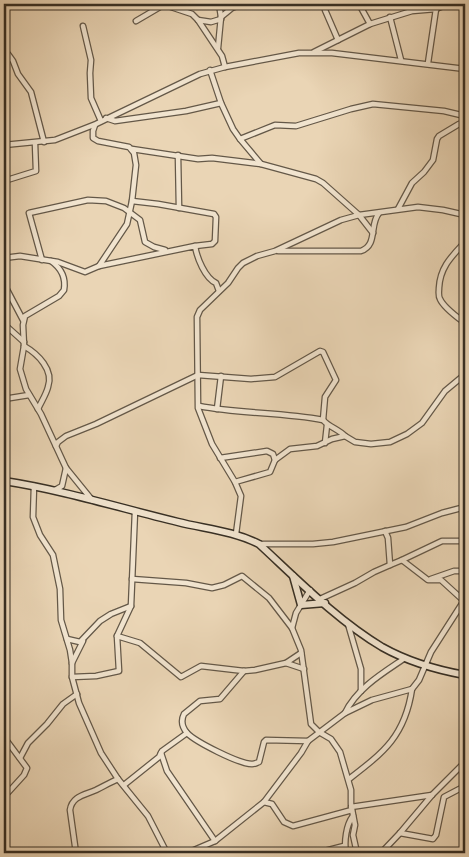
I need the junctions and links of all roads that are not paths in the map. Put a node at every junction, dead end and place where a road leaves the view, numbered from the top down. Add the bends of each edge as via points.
1 (163, 4) edge
2 (219, 4) edge
3 (243, 4) edge
4 (325, 4) edge
5 (359, 4) edge
6 (448, 4) edge
7 (436, 9) junction
8 (390, 17) junction
9 (221, 18) junction
10 (198, 20) junction
11 (136, 21) dead end
12 (370, 24) junction
13 (83, 26) dead end
14 (338, 40) junction
15 (218, 49) junction
16 (314, 52) junction
17 (4, 57) edge
18 (401, 60) junction
19 (428, 63) junction
20 (225, 67) junction
21 (465, 69) edge
22 (210, 70) junction
23 (221, 103) junction
24 (465, 116) edge
25 (106, 118) junction
26 (101, 121) junction
27 (465, 122) edge
28 (96, 124) junction
29 (240, 140) junction
30 (44, 142) junction
31 (35, 143) junction
32 (4, 145) edge
33 (132, 150) junction
34 (178, 156) junction
35 (261, 164) junction
36 (4, 181) edge
37 (132, 202) junction
38 (179, 208) junction
39 (398, 209) junction
40 (130, 213) junction
41 (379, 213) junction
42 (359, 215) junction
43 (465, 215) edge
44 (373, 233) junction
45 (465, 242) edge
46 (194, 246) junction
47 (169, 251) junction
48 (275, 251) junction
49 (4, 258) edge
50 (42, 260) junction
51 (51, 261) junction
52 (99, 266) junction
53 (4, 284) edge
54 (219, 291) junction
55 (23, 320) junction
56 (465, 323) edge
57 (4, 324) edge
58 (24, 344) junction
59 (465, 359) edge
60 (198, 375) junction
61 (221, 376) junction
62 (29, 395) junction
63 (4, 399) edge
64 (198, 406) junction
65 (209, 408) junction
66 (38, 409) junction
67 (217, 409) junction
68 (201, 416) junction
69 (323, 420) junction
70 (327, 425) junction
71 (345, 436) junction
72 (325, 443) junction
73 (56, 446) junction
74 (220, 458) junction
75 (275, 460) junction
76 (66, 468) junction
77 (4, 481) edge
78 (235, 482) junction
79 (34, 486) junction
80 (56, 490) junction
81 (93, 501) junction
82 (465, 506) edge
83 (135, 511) junction
84 (384, 531) junction
85 (236, 534) junction
86 (465, 541) edge
87 (258, 544) junction
88 (402, 560) junction
89 (390, 565) junction
90 (465, 570) edge
91 (293, 575) junction
92 (132, 579) junction
93 (428, 580) junction
94 (310, 590) junction
95 (465, 600) edge
96 (322, 601) junction
97 (301, 605) junction
98 (131, 606) junction
99 (348, 622) junction
100 (292, 628) junction
101 (117, 636) junction
102 (67, 640) junction
103 (83, 640) junction
104 (301, 653) junction
105 (406, 658) junction
106 (72, 663) junction
107 (286, 663) junction
108 (424, 664) junction
109 (304, 670) junction
110 (244, 671) junction
111 (465, 674) edge
112 (72, 677) junction
113 (412, 689) junction
114 (361, 691) junction
115 (77, 694) junction
116 (4, 696) edge
117 (4, 709) edge
118 (345, 713) junction
119 (319, 732) junction
120 (187, 733) junction
121 (4, 737) edge
122 (308, 741) junction
123 (161, 753) junction
124 (20, 758) junction
125 (464, 763) edge
126 (465, 774) edge
127 (118, 779) junction
128 (348, 779) junction
129 (124, 786) junction
130 (465, 786) edge
131 (432, 794) junction
132 (4, 797) edge
133 (264, 802) junction
134 (352, 811) junction
135 (400, 833) junction
136 (354, 839) junction
137 (215, 841) junction
138 (344, 846) junction
139 (76, 853) edge
140 (167, 853) edge
141 (187, 853) edge
142 (317, 853) edge
143 (357, 853) edge
144 (381, 853) edge

1 - 10 street via 192,14
1 - 11 street
2 - 9 street
3 - 9 street via 232,8
4 - 14 street
5 - 12 street
6 - 7 street
7 - 8 street
7 - 19 street
8 - 12 street
8 - 18 street
9 - 10 street via 211,22
9 - 15 street
10 - 15 street
12 - 14 street
13 - 26 street via 91,60 91,98
14 - 16 street
15 - 20 street
16 - 18 street
16 - 20 street
17 - 30 street via 8,54 32,92
18 - 19 street
19 - 21 street
20 - 22 street
22 - 23 street
22 - 25 street
23 - 25 street via 115,121
23 - 29 street
24 - 29 street via 444,111 367,105 296,126 275,125
25 - 26 street
26 - 28 street
27 - 39 street via 439,136 430,166 412,182
28 - 30 street
28 - 33 street via 93,138
29 - 35 street
30 - 31 street
31 - 32 street
31 - 36 street via 36,171
33 - 34 street
33 - 37 street via 136,165
34 - 35 street
34 - 38 street
35 - 42 street via 316,179
37 - 38 street
37 - 40 street
38 - 46 street via 216,217 215,241
39 - 41 street
39 - 43 street via 418,207
40 - 47 street via 140,220 145,242
40 - 50 street via 117,204 89,200 32,212 29,215
40 - 52 street via 127,224
41 - 42 street
41 - 44 street
42 - 44 street
42 - 48 street
44 - 48 street via 370,246 361,251
45 - 56 street via 446,263 439,283 441,301
46 - 47 street
46 - 54 street via 210,280 216,283
47 - 52 street
48 - 54 street via 243,264
49 - 50 street via 20,256
50 - 51 street
51 - 52 street via 83,272
51 - 55 street via 64,277 64,290
53 - 55 street
54 - 60 street via 198,313
55 - 58 street
57 - 58 street
58 - 62 street via 20,369
58 - 66 street via 42,361 50,377 49,387
59 - 71 street via 462,376 445,391 422,423 407,434 390,442 371,444 355,442
60 - 61 street
60 - 64 street
60 - 73 street via 66,436
61 - 67 street
61 - 69 street via 275,377 317,352 323,352 336,380 325,397
62 - 63 street
62 - 66 street
64 - 65 street
64 - 68 street
65 - 67 street
65 - 68 street
66 - 73 street
67 - 69 street
68 - 74 street
69 - 70 street
70 - 71 street
70 - 72 street
71 - 72 street
72 - 75 street via 290,449
73 - 76 street
74 - 75 street via 267,451
74 - 78 street
75 - 78 street via 270,472
76 - 80 street via 62,486
76 - 81 street
77 - 79 street
78 - 85 street via 241,498
79 - 80 street
79 - 102 street via 33,517 38,532 53,555
80 - 81 street
81 - 83 street
82 - 84 street via 406,527
83 - 85 street
83 - 92 street
84 - 87 street via 334,542
84 - 89 street via 388,538
85 - 87 street
86 - 88 street via 442,542
87 - 91 street
88 - 89 street
88 - 93 street
89 - 96 street
90 - 93 street
91 - 94 street
91 - 97 street
92 - 98 street
92 - 100 street via 212,588 242,576 269,598
93 - 95 street via 441,580
94 - 96 street
94 - 97 street
95 - 108 street
96 - 97 street
96 - 99 street
97 - 100 street
98 - 101 street
98 - 103 street via 100,621
99 - 105 street via 380,646
99 - 114 street via 361,669
100 - 104 street
101 - 110 street via 140,644 181,677 202,666
101 - 112 street via 117,672
102 - 103 street
102 - 106 street
103 - 106 street
104 - 107 street
104 - 109 street
105 - 108 street
105 - 114 street
106 - 112 street
107 - 109 street
107 - 110 street
108 - 111 street
108 - 113 street
109 - 119 street via 311,724
110 - 120 street via 220,699 200,701 184,714 182,723
112 - 115 street
113 - 118 street via 372,700
113 - 128 street via 409,708 394,739 376,759
114 - 118 street
115 - 124 street via 62,704 28,743
115 - 127 street via 101,753
116 - 117 street
118 - 119 street
119 - 122 street
119 - 128 street via 336,745
120 - 122 street via 205,745 250,764 259,762 266,740
120 - 123 street
121 - 124 street
122 - 133 street
123 - 129 street
123 - 137 street via 167,771
124 - 132 street via 27,770
125 - 126 street
125 - 131 street
127 - 129 street
127 - 139 street via 81,795 71,805
128 - 134 street
129 - 140 street via 148,816
130 - 135 street via 444,797 433,839
131 - 134 street
131 - 135 street
133 - 134 street via 272,804 284,822 293,826
133 - 137 street
134 - 136 street
134 - 138 street
135 - 144 street
136 - 138 street via 346,853
136 - 143 street
137 - 141 street
138 - 142 street

